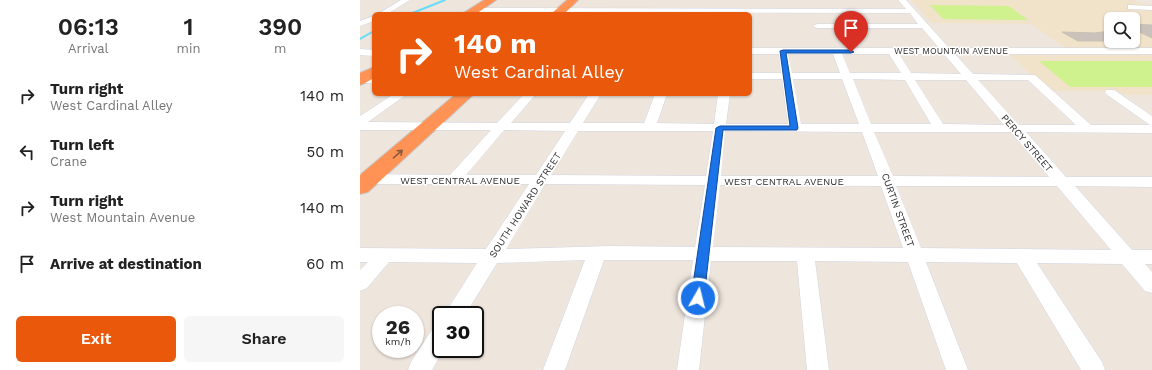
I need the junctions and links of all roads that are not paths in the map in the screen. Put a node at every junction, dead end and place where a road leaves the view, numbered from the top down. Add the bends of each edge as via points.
1 (406, 0) edge
2 (491, 0) edge
3 (573, 0) edge
4 (655, 0) edge
5 (738, 0) edge
6 (902, 0) edge
7 (805, 2) dead end
8 (525, 4) dead end
9 (1131, 7) dead end
10 (1152, 8) edge
11 (605, 9) edge
12 (516, 10) junction
13 (809, 10) junction
14 (912, 11) junction
15 (385, 12) edge
16 (472, 12) edge
17 (559, 12) edge
18 (647, 12) edge
19 (736, 12) edge
20 (372, 19) edge
21 (360, 24) edge
22 (926, 26) junction
23 (1064, 44) dead end
24 (1103, 44) junction
25 (1152, 44) edge
26 (829, 50) junction
27 (752, 51) edge
28 (783, 51) junction
29 (947, 51) junction
30 (1114, 51) junction
31 (1152, 51) edge
32 (360, 52) edge
33 (372, 52) edge
34 (892, 52) junction
35 (372, 72) edge
36 (752, 76) edge
37 (787, 76) junction
38 (847, 76) junction
39 (908, 76) junction
40 (969, 76) junction
41 (360, 80) edge
42 (372, 80) edge
43 (1110, 92) dead end
44 (398, 96) edge
45 (464, 96) edge
46 (528, 96) edge
47 (594, 96) edge
48 (660, 96) edge
49 (724, 96) edge
50 (360, 122) edge
51 (1152, 122) edge
52 (360, 126) edge
53 (428, 127) junction
54 (502, 127) junction
55 (574, 127) junction
56 (649, 128) junction
57 (720, 128) junction
58 (795, 128) junction
59 (867, 128) junction
60 (940, 129) junction
61 (1014, 129) junction
62 (1088, 129) junction
63 (1152, 130) edge
64 (453, 180) junction
65 (540, 180) junction
66 (712, 181) junction
67 (887, 181) junction
68 (363, 182) edge
69 (1061, 182) junction
70 (1152, 182) edge
71 (597, 254) junction
72 (805, 254) junction
73 (360, 255) edge
74 (385, 255) junction
75 (703, 255) junction
76 (492, 256) junction
77 (915, 256) junction
78 (1023, 257) junction
79 (1128, 257) junction
80 (1152, 257) edge
81 (360, 283) edge
82 (1152, 285) edge
83 (460, 306) edge
84 (432, 349) edge
85 (419, 370) edge
86 (554, 370) edge
87 (688, 370) edge
88 (818, 370) edge
89 (957, 370) edge
90 (1094, 370) edge

1 - 15 street
2 - 16 highway
3 - 17 highway
4 - 18 street
5 - 19 street
6 - 14 street, PERCY STREET
7 - 13 street
8 - 12 street
9 - 10 street
11 - 17 street
11 - 18 street
12 - 16 street
12 - 17 street
13 - 14 street
13 - 19 street
13 - 22 street via 818,30
14 - 22 street, PERCY STREET
18 - 19 street via 693,7
20 - 21 street
22 - 29 street, PERCY STREET
23 - 24 street
24 - 25 street
24 - 30 street
26 - 28 street, WEST MOUNTAIN AVENUE
26 - 34 street, WEST MOUNTAIN AVENUE
26 - 38 street, CURTIN STREET
27 - 28 street, WEST MOUNTAIN AVENUE
28 - 37 street
29 - 30 street, WEST MOUNTAIN AVENUE
29 - 34 street, WEST MOUNTAIN AVENUE
29 - 40 street, PERCY STREET
30 - 31 street, WEST MOUNTAIN AVENUE
32 - 33 street
34 - 39 street
35 - 41 highway
36 - 37 street
37 - 38 street
37 - 58 street
38 - 39 street
38 - 59 street, CURTIN STREET
39 - 40 street
39 - 60 street
40 - 61 street, PERCY STREET
40 - 62 street via 1031,77
41 - 42 street
43 - 51 street
44 - 50 street
45 - 53 highway
46 - 54 street
47 - 55 street, SOUTH HOWARD STREET
48 - 56 street
49 - 57 street
52 - 53 street
53 - 54 street
68 -> 53 highway
54 - 55 street
54 - 64 street
55 - 56 street
55 - 65 street, SOUTH HOWARD STREET
56 - 57 street
57 - 58 street
57 - 66 street
58 - 59 street
59 - 60 street
59 - 67 street, CURTIN STREET
60 - 61 street
61 - 62 street
61 - 69 street, PERCY STREET
62 - 63 street
64 - 65 street, WEST CENTRAL AVENUE
64 - 68 street, WEST CENTRAL AVENUE
65 - 66 street, WEST CENTRAL AVENUE
65 - 76 street, SOUTH HOWARD STREET
66 - 67 street, WEST CENTRAL AVENUE
66 - 75 street
67 - 69 street, WEST CENTRAL AVENUE
67 - 77 street, CURTIN STREET
69 - 70 street, WEST CENTRAL AVENUE
69 - 79 street, PERCY STREET
71 - 75 street
71 - 76 street
71 - 86 street
72 - 75 street
72 - 77 street
72 - 88 street
73 - 74 street
74 - 76 street
74 - 81 street
75 - 87 street
76 - 83 street, SOUTH HOWARD STREET
77 - 78 street
77 - 89 street, CURTIN STREET
78 - 79 street
78 - 90 street
79 - 80 street
79 - 82 street, PERCY STREET
84 - 85 street

